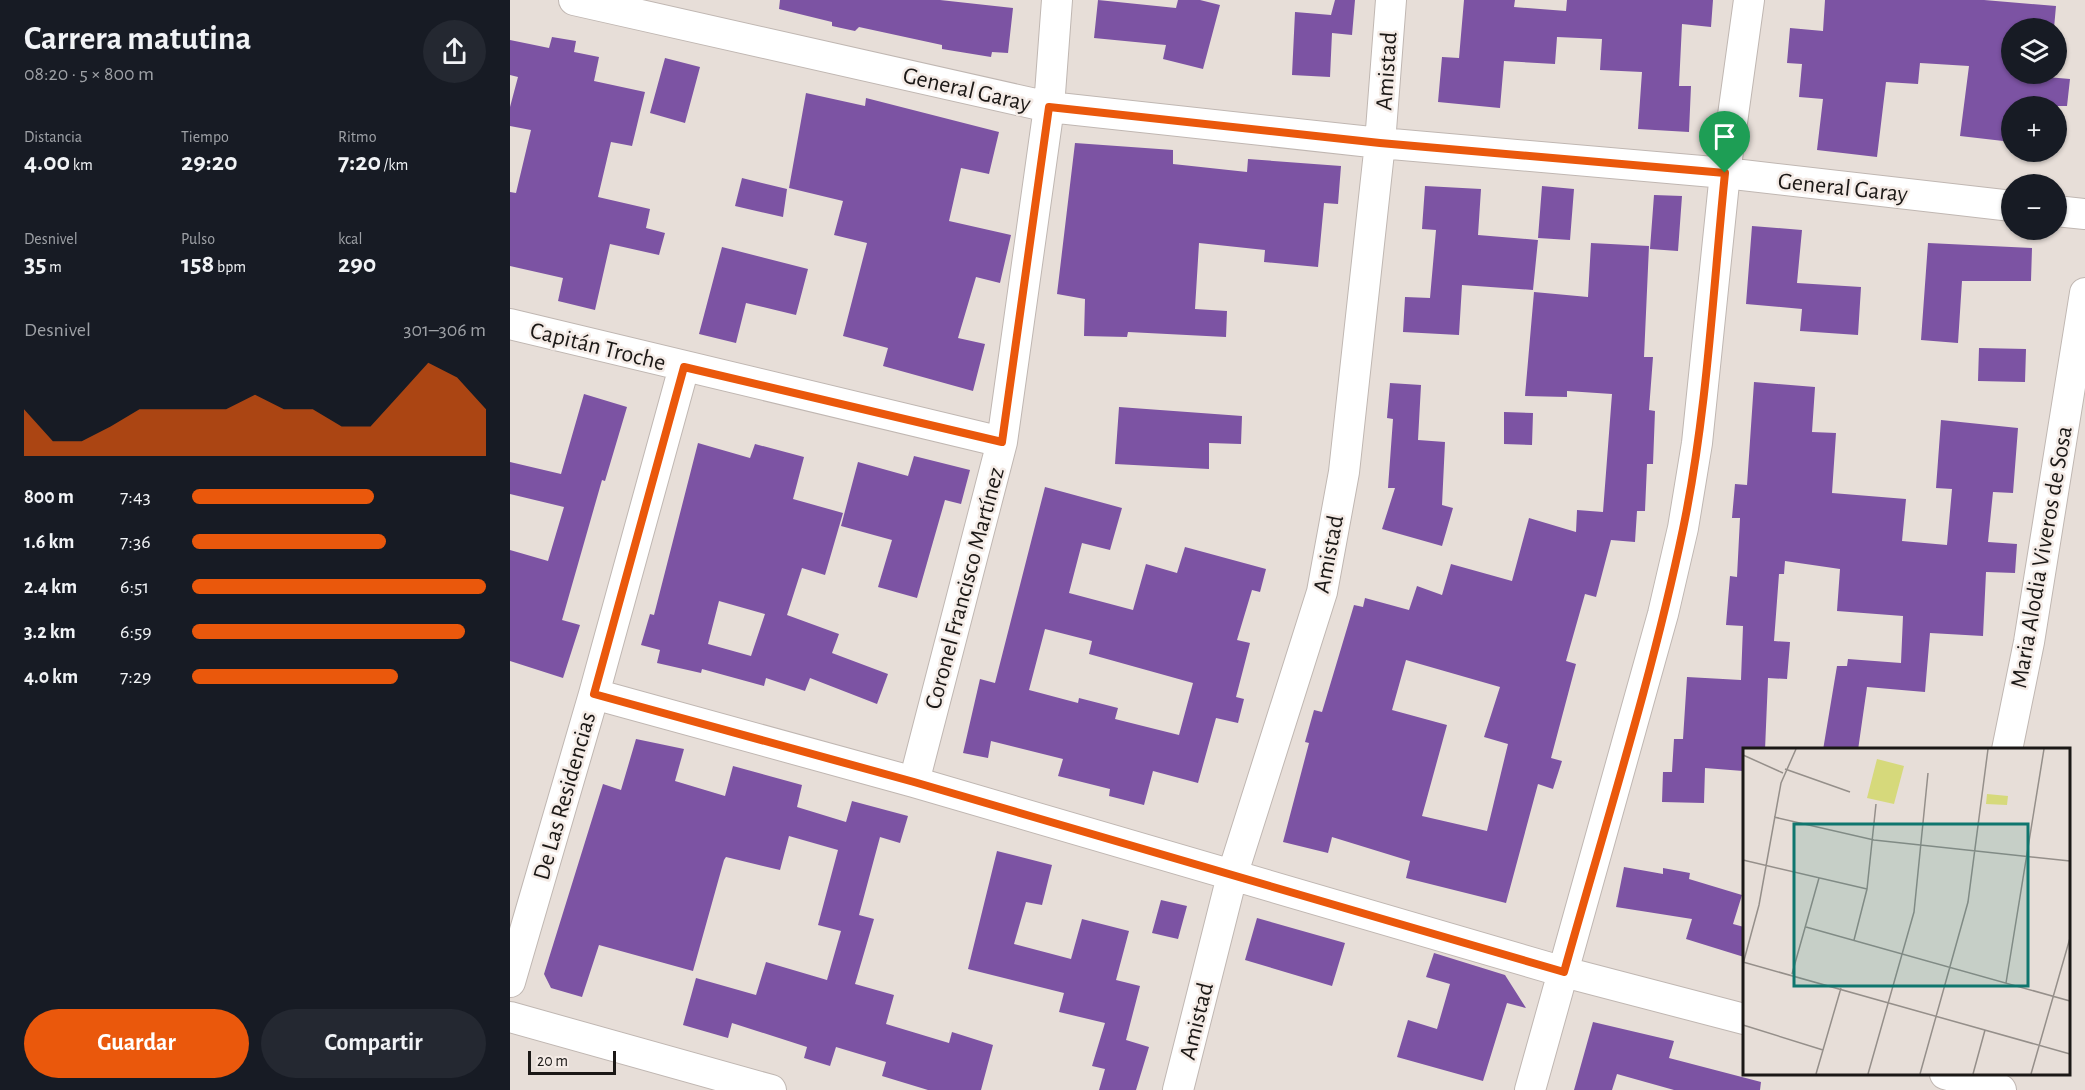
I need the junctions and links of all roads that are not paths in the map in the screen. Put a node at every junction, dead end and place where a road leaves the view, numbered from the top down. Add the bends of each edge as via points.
1 (574, 0) edge
2 (1057, 0) edge
3 (1391, 0) edge
4 (1749, 0) edge
5 (1049, 107) junction
6 (1380, 143) junction
7 (1725, 173) junction
8 (2001, 205) edge
9 (2067, 212) edge
10 (2085, 214) edge
11 (2085, 293) edge
12 (510, 324) edge
13 (684, 367) junction
14 (1002, 442) junction
15 (594, 694) junction
16 (2007, 748) edge
17 (914, 782) junction
18 (1232, 876) junction
19 (1564, 972) junction
20 (510, 982) edge
21 (510, 1017) edge
22 (1743, 1019) edge
23 (1948, 1075) edge
24 (771, 1090) edge
25 (1178, 1090) edge
26 (1530, 1090) edge
27 (2001, 1090) edge

1 - 5 street, General Garay
2 - 5 street, Coronel Francisco Martínez
3 - 6 street, Amistad
4 - 7 street
5 - 6 street, General Garay
5 - 14 street, Coronel Francisco Martínez
6 - 7 street, General Garay
6 - 18 street, Amistad via 1344,472 1322,592
7 - 8 street, General Garay
7 - 19 street via 1697,443 1683,528
9 - 10 street
11 - 16 street, Maria Alodia Viveros de Sosa via 2029,642
12 - 13 street, Capitán Troche
13 - 14 street, Capitán Troche
13 - 15 street, De Las Residencias
14 - 17 street, Coronel Francisco Martínez
15 - 17 street
15 - 20 street, De Las Residencias
17 - 18 street
18 - 19 street
18 - 25 street, Amistad
19 - 22 street
19 - 26 street
21 - 24 street
23 - 27 street

